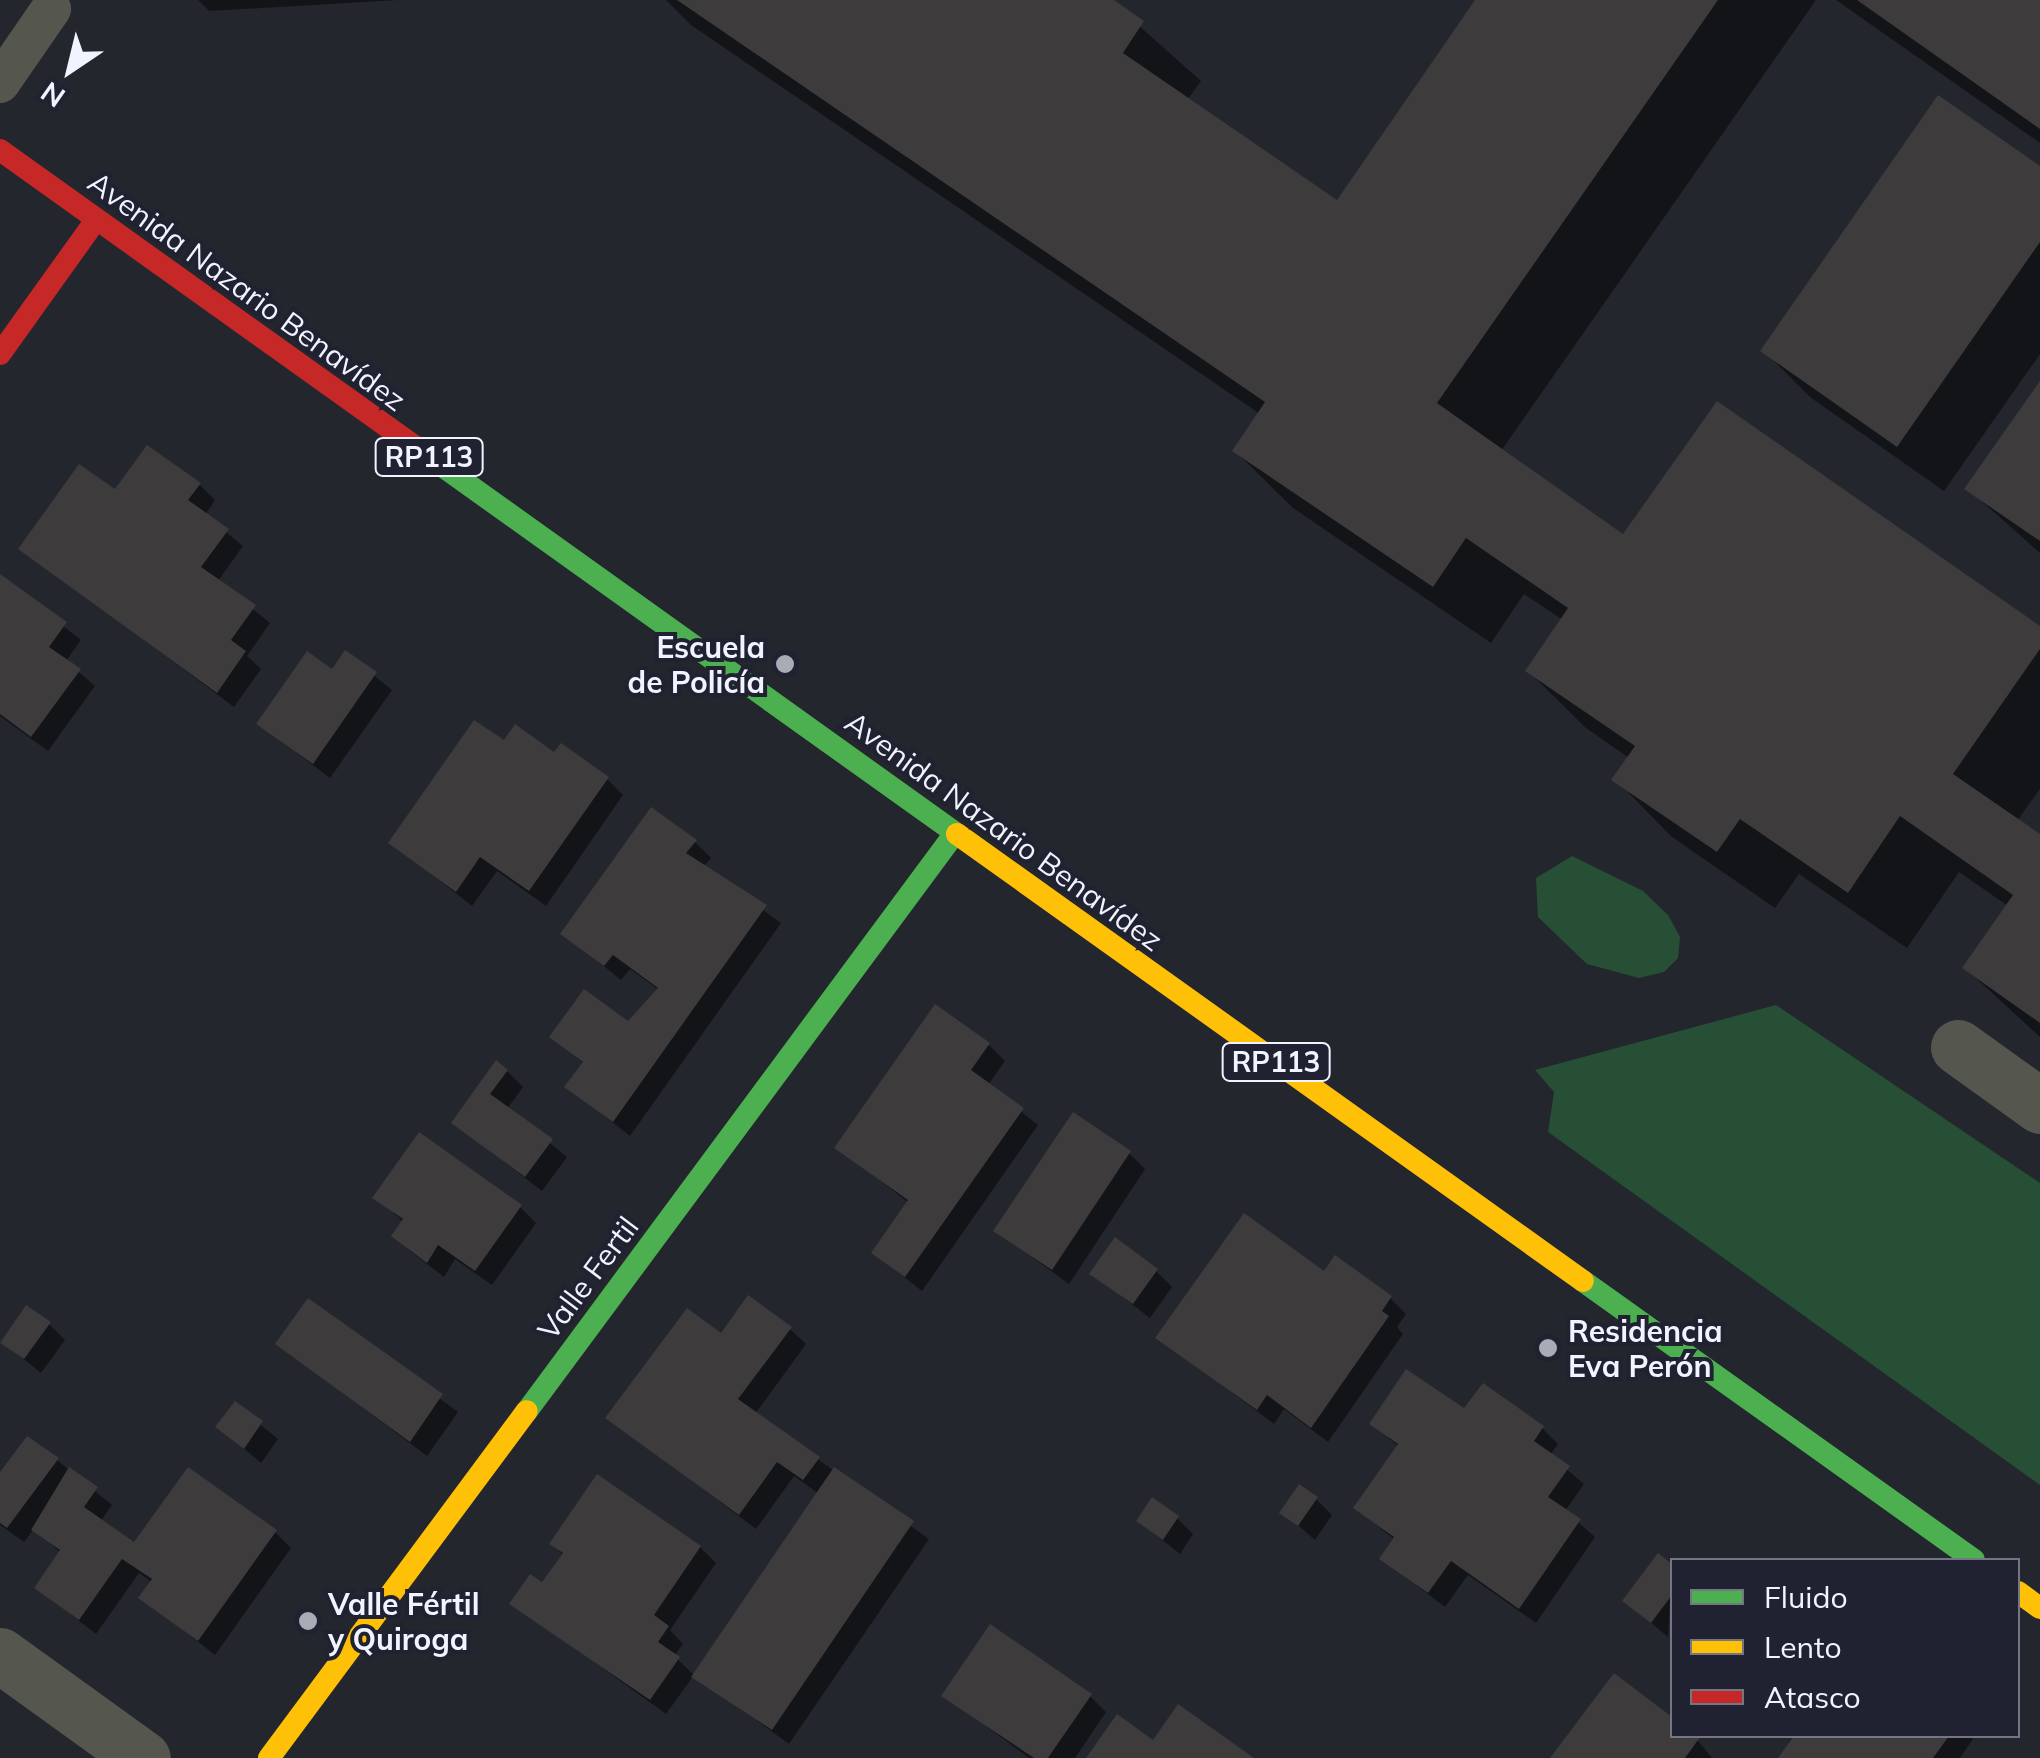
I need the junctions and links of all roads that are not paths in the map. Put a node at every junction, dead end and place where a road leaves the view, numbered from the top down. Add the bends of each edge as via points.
1 (50, 9) dead end
2 (0, 83) edge
3 (0, 150) edge
4 (96, 220) junction
5 (0, 354) edge
6 (955, 833) junction
7 (1958, 1047) dead end
8 (2040, 1106) edge
9 (1971, 1558) edge
10 (0, 1654) edge
11 (143, 1758) edge
12 (269, 1758) edge

1 - 2 lane
3 - 4 main road, Avenida Nazario Benavídez / RP113
4 - 5 main road
4 - 6 main road, Avenida Nazario Benavídez / RP113
6 - 9 main road, Avenida Nazario Benavídez / RP113
6 - 12 main road, Valle Fertil
7 - 8 street
10 - 11 street

